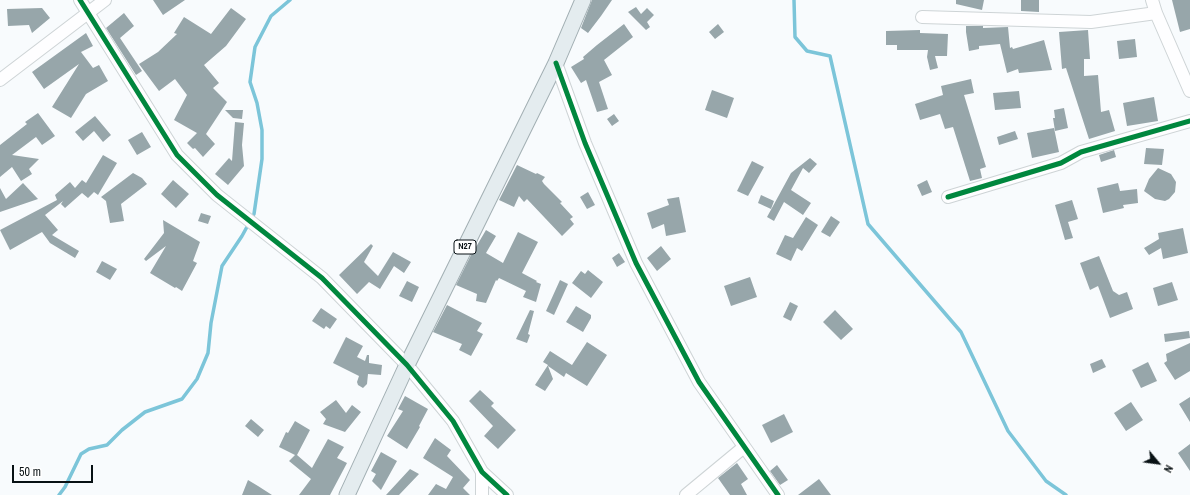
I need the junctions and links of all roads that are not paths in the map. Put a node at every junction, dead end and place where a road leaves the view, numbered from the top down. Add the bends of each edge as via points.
1 (80, 0) edge
2 (105, 0) edge
3 (583, 0) edge
4 (1152, 0) edge
5 (88, 12) junction
6 (1156, 13) junction
7 (922, 17) dead end
8 (556, 63) junction
9 (0, 80) edge
10 (1190, 91) edge
11 (1190, 121) edge
12 (948, 197) dead end
13 (407, 365) junction
14 (744, 447) junction
15 (482, 472) junction
16 (347, 495) edge
17 (482, 495) edge
18 (507, 495) edge
19 (686, 495) edge
20 (778, 495) edge

1 - 5 street
2 - 5 street
3 - 8 main road, N27
4 - 6 street
5 - 9 street
5 - 13 street via 177,155 217,195 322,278
6 - 7 street via 1091,22
6 - 10 street
8 - 13 main road, N27
8 - 14 street via 585,143 636,263 699,382
11 - 12 street via 1081,152 1061,163
13 - 15 street via 453,421
13 - 16 main road, N27
14 - 19 street
14 - 20 street
15 - 17 street
15 - 18 street

